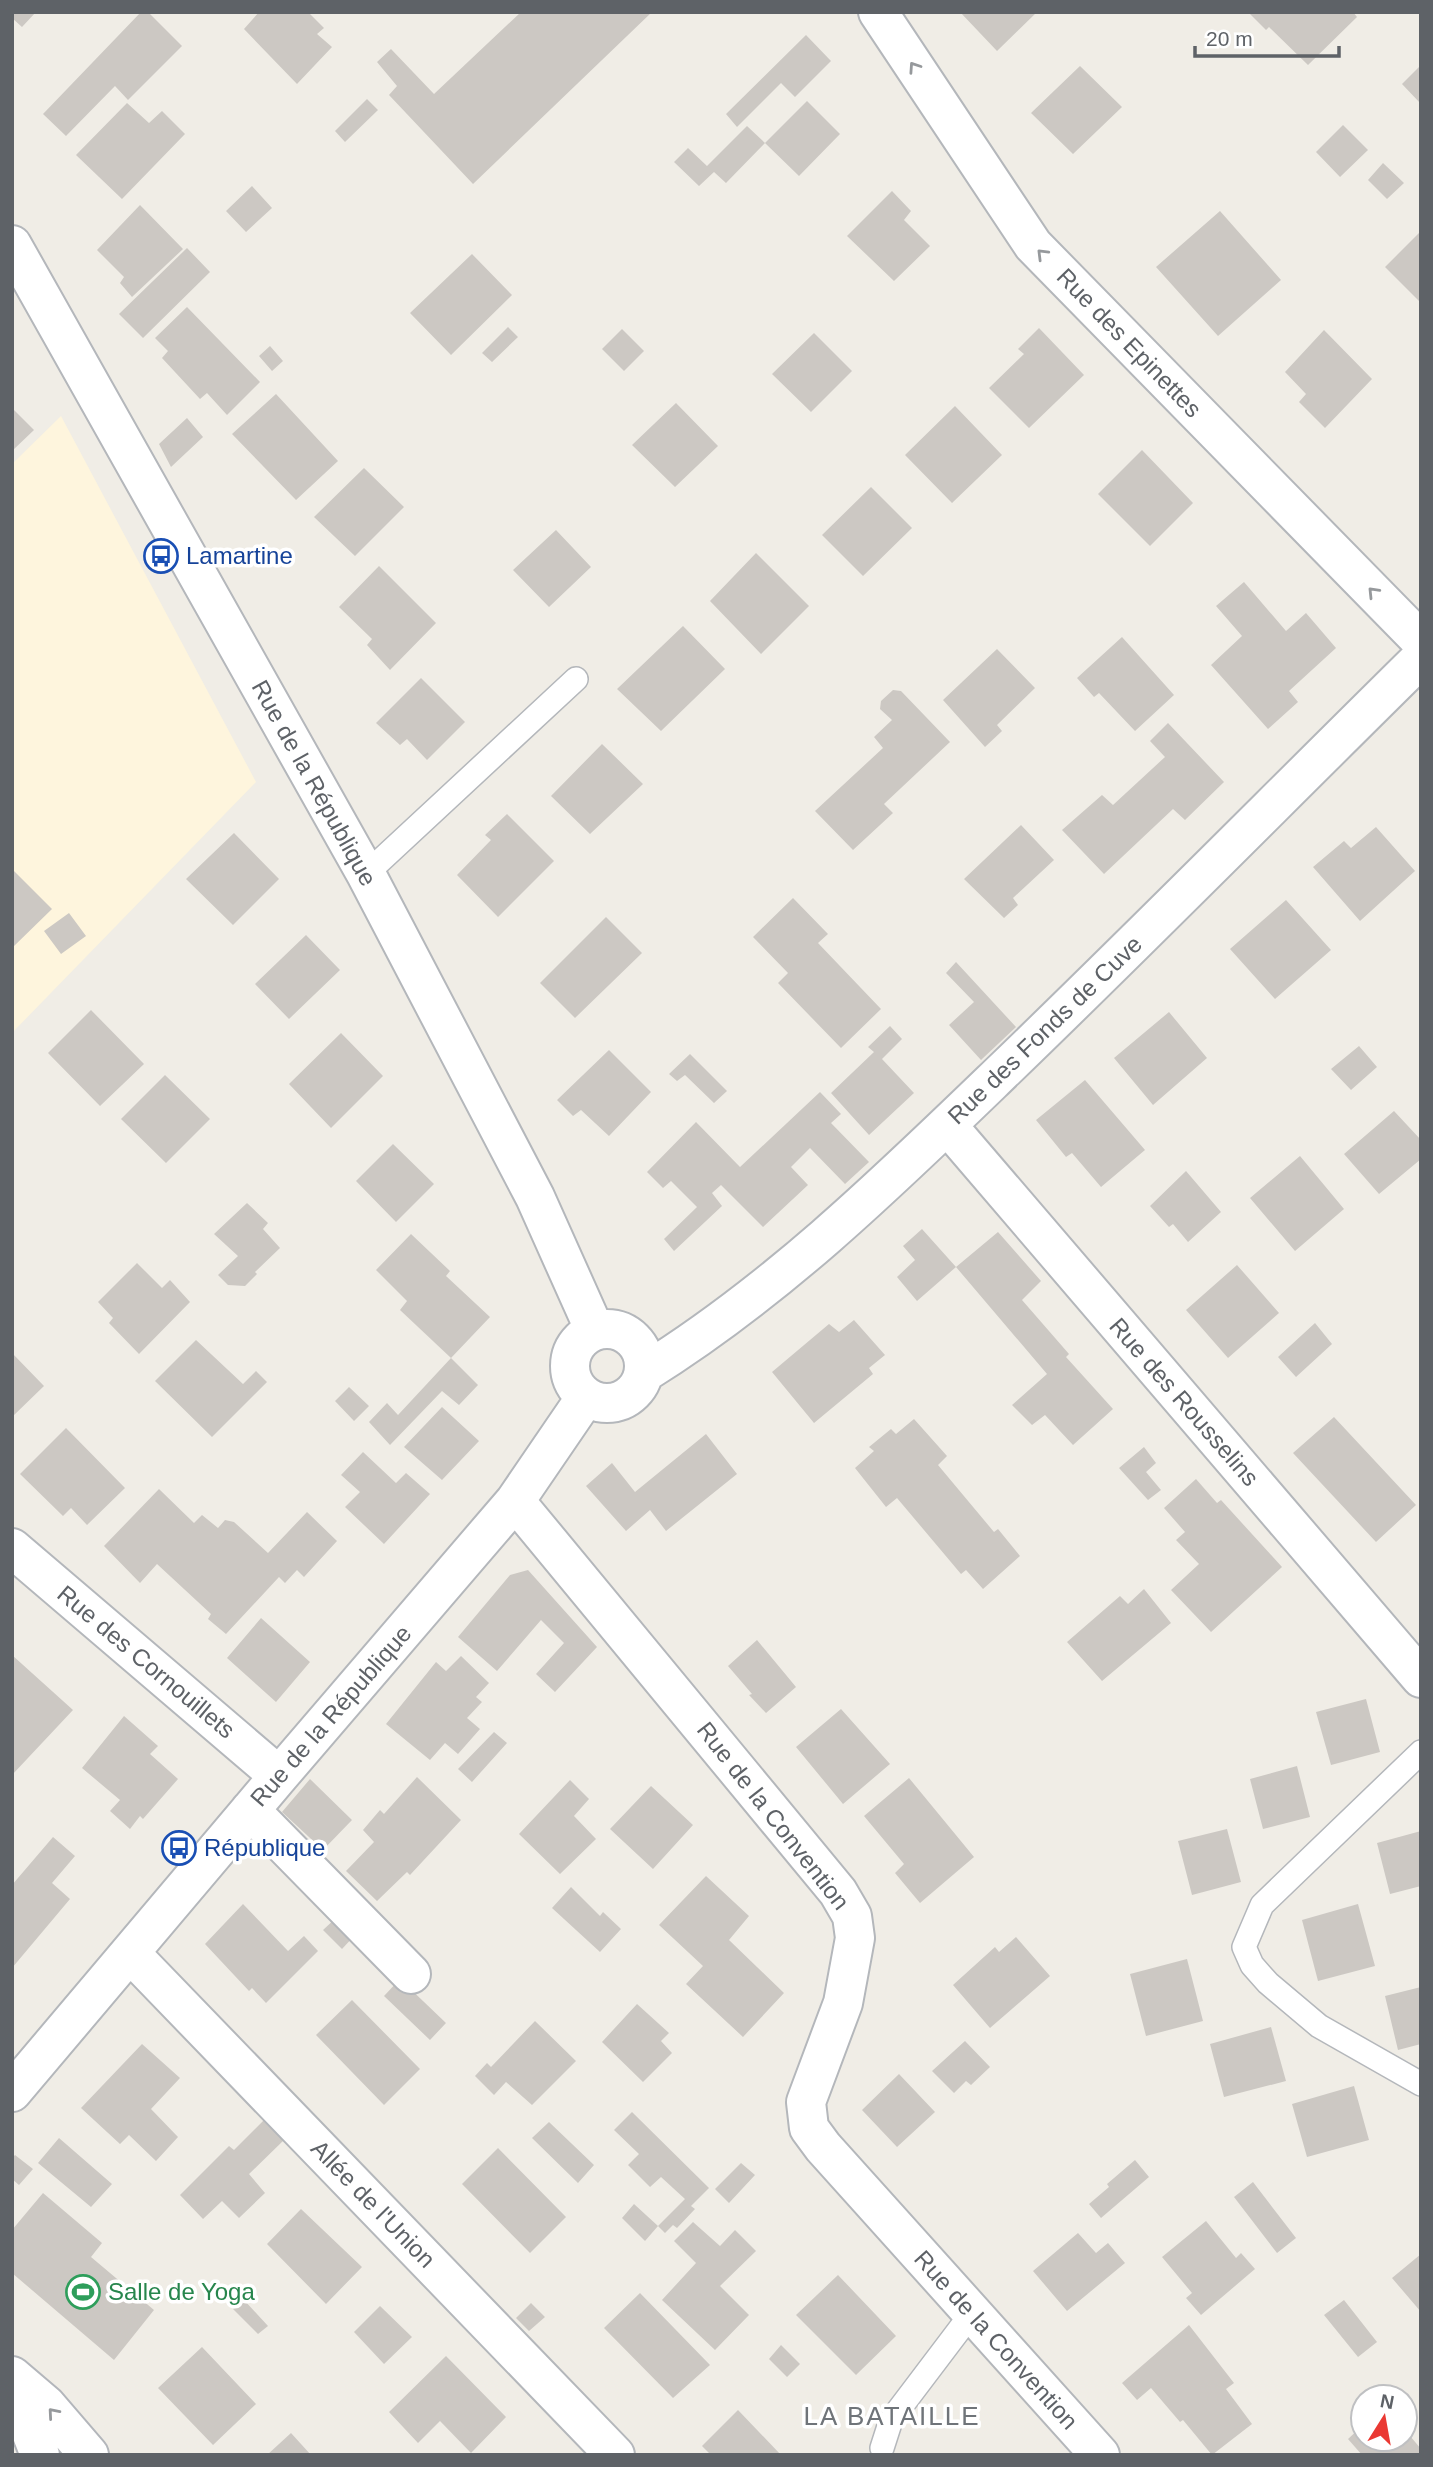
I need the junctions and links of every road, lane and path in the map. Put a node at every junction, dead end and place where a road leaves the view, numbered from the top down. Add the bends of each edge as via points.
1 (878, 12) edge
2 (12, 245) edge
3 (1421, 641) edge
4 (1421, 657) edge
5 (576, 679) dead end
6 (366, 874) junction
7 (947, 1125) junction
8 (595, 1331) junction
9 (644, 1373) junction
10 (586, 1397) junction
11 (515, 1501) junction
12 (12, 1548) edge
13 (1421, 1678) edge
14 (1421, 1752) edge
15 (279, 1776) junction
16 (250, 1810) junction
17 (131, 1953) junction
18 (411, 1973) dead end
19 (1421, 2084) edge
20 (12, 2092) edge
21 (972, 2313) junction
22 (12, 2376) edge
23 (12, 2408) edge
24 (882, 2448) dead end
25 (40, 2455) edge
26 (89, 2455) edge
27 (615, 2455) edge
28 (1100, 2455) edge

3 -> 1 street, Rue des Epinettes via 1033,245
2 - 6 street, Rue de la République
4 - 7 street, Rue des Fonds de Cuve
5 - 6 lane
6 - 8 street, Rue de la République via 535,1197
7 - 9 street, Rue des Fonds de Cuve via 831,1233 697,1340
7 - 13 street, Rue des Rousselins
8 - 9 street via 609,1328 632,1338 645,1360
8 - 10 street via 577,1344 570,1367
9 - 10 street via 640,1385 622,1401
10 - 11 street, Rue de la République
11 - 15 street, Rue de la République
11 - 21 street, Rue de la Convention via 838,1892 852,1916 855,1938 843,2003 806,2102 810,2128
12 - 15 street, Rue des Cornouillets
14 - 19 lane via 1262,1905 1244,1947 1268,1983 1319,2026
15 - 16 street, Rue de la République
16 - 17 street, Rue de la République
16 - 18 street
17 - 20 street, Rue de la République
17 - 27 street, Allée de l'Union
21 - 24 lane via 891,2420
21 - 28 street, Rue de la Convention
26 -> 22 street via 46,2405
23 - 25 street via 29,2427

